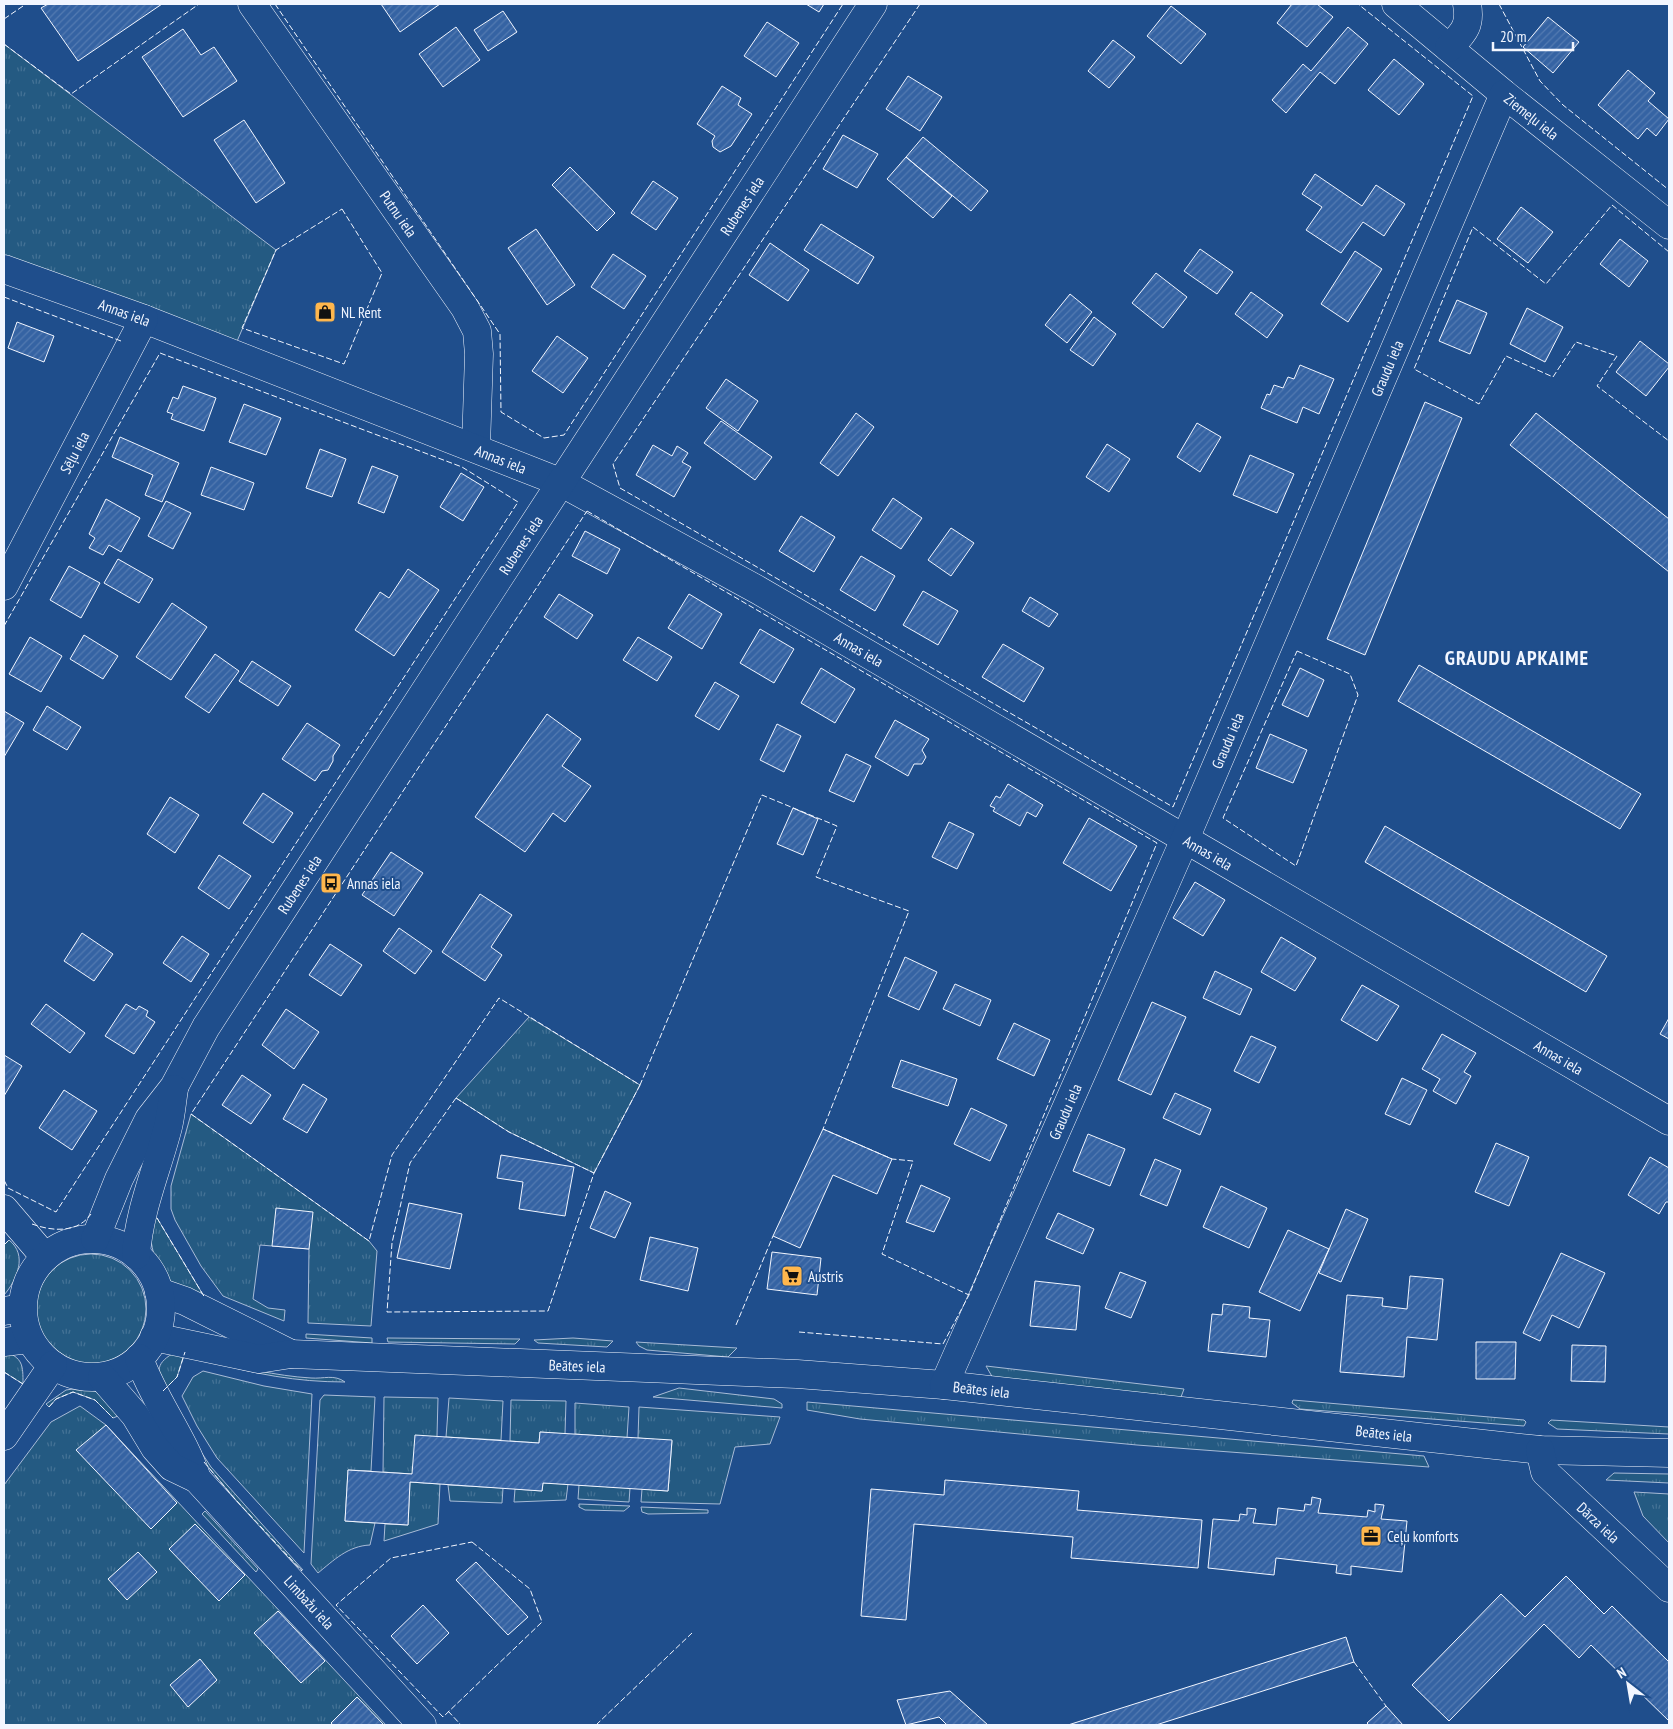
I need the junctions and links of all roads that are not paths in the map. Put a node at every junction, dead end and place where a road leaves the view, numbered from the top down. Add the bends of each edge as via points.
1 (252, 4) edge
2 (873, 4) edge
3 (1396, 4) edge
4 (1467, 4) edge
5 (1449, 48) junction
6 (1504, 94) junction
7 (1669, 225) edge
8 (4, 269) edge
9 (144, 319) junction
10 (476, 447) junction
11 (560, 482) junction
12 (4, 586) edge
13 (1185, 839) junction
14 (174, 1087) junction
15 (1669, 1121) edge
16 (4, 1209) edge
17 (95, 1239) junction
18 (136, 1255) junction
19 (45, 1257) junction
20 (159, 1292) junction
21 (13, 1309) edge
22 (16, 1340) edge
23 (147, 1348) junction
24 (291, 1354) junction
25 (53, 1366) junction
26 (102, 1377) junction
27 (944, 1386) junction
28 (4, 1436) edge
29 (1540, 1450) junction
30 (1669, 1453) edge
31 (196, 1479) junction
32 (1669, 1588) edge
33 (422, 1725) edge

1 - 10 street, Putnu iela via 477,331
2 - 11 street, Rubenes iela
3 - 5 street, Ziemeļu iela
4 - 5 street via 1469,19 1462,34
5 - 6 street, Ziemeļu iela
6 - 7 street, Ziemeļu iela
6 - 13 street, Graudu iela
8 - 9 street, Annas iela
9 - 10 street, Annas iela
9 - 12 street, Sēļu iela
10 - 11 street, Annas iela
11 - 13 street, Annas iela via 758,590
11 - 14 street, Rubenes iela via 206,1027
13 - 15 street, Annas iela
13 - 27 street, Graudu iela
14 - 17 street, Rubenes iela via 149,1119 119,1179
14 - 18 street, Rubenes iela via 169,1126 150,1181
16 - 19 street
17 - 18 street via 110,1241
17 - 19 street via 77,1240 60,1246
18 - 20 street via 150,1272
19 - 21 street via 32,1271
20 - 23 street via 159,1323
20 - 24 street, Beātes iela via 185,1301
21 - 22 street via 24,1324
22 - 25 street
23 - 24 street, Beātes iela via 259,1359
23 - 26 street via 115,1373
23 - 31 street, Limbažu iela via 158,1402 189,1454
24 - 27 street, Beātes iela via 797,1374
25 - 26 street via 84,1377
25 - 28 street
26 - 31 street, Limbažu iela via 135,1415 155,1448 172,1467
27 - 29 street, Beātes iela
29 - 30 street, Beātes iela
29 - 32 street, Dārza iela via 1545,1472
31 - 33 street, Limbažu iela

